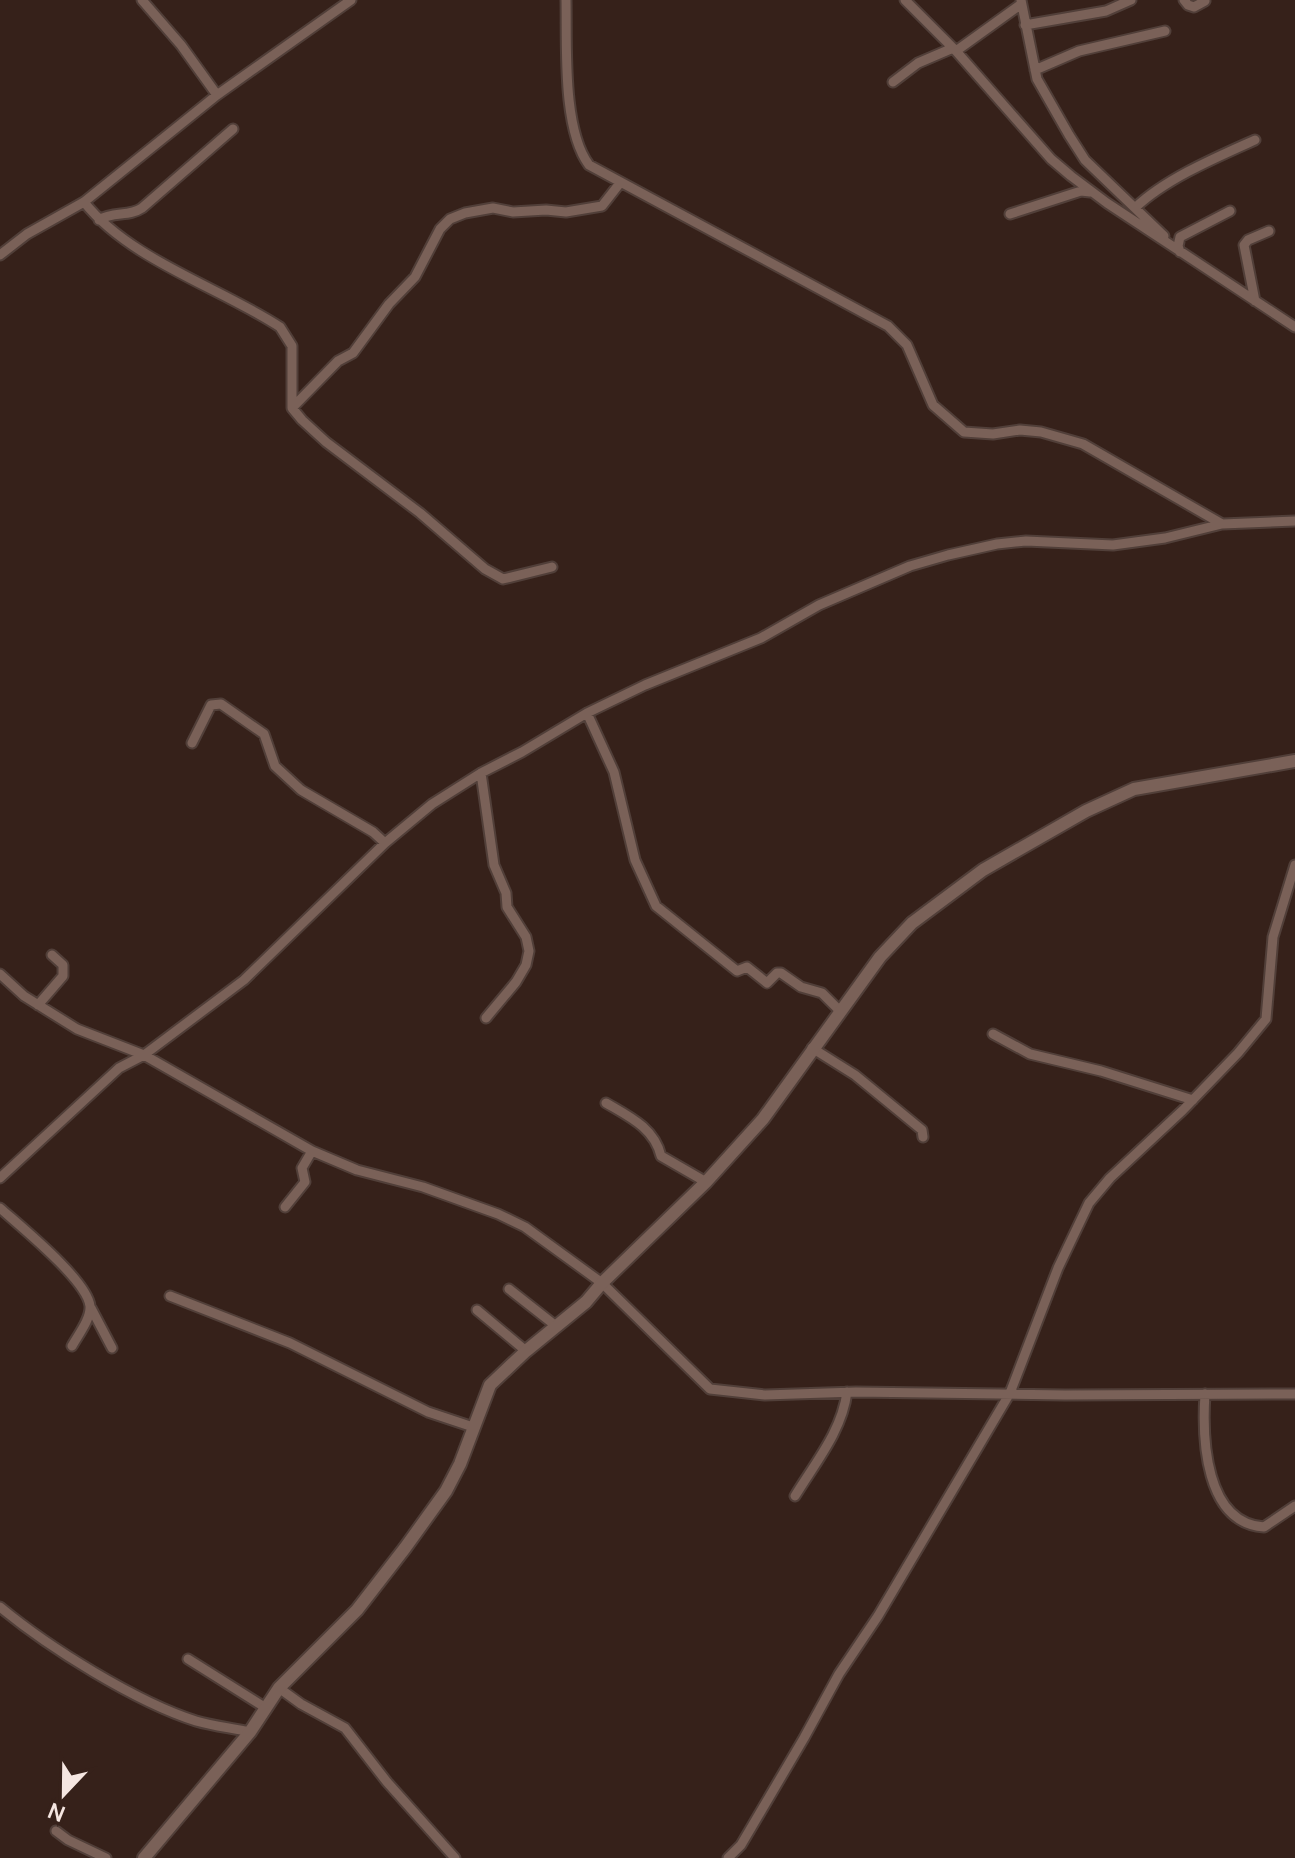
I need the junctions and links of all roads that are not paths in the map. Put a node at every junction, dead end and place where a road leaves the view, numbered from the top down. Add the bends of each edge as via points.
1 (142, 0) edge
2 (351, 0) edge
3 (566, 0) edge
4 (905, 0) edge
5 (1131, 0) edge
6 (1184, 0) edge
7 (1205, 1) edge
8 (1021, 2) edge
9 (1025, 25) junction
10 (1165, 31) dead end
11 (954, 50) junction
12 (1035, 70) junction
13 (893, 82) dead end
14 (217, 95) junction
15 (233, 129) dead end
16 (1255, 140) dead end
17 (620, 183) junction
18 (1093, 193) junction
19 (84, 202) junction
20 (1135, 208) junction
21 (1230, 211) dead end
22 (1010, 214) dead end
23 (99, 220) junction
24 (1269, 231) dead end
25 (1176, 249) junction
26 (0, 255) edge
27 (1255, 301) junction
28 (1295, 327) edge
29 (292, 408) junction
30 (1295, 521) edge
31 (1222, 524) junction
32 (552, 567) dead end
33 (587, 713) junction
34 (192, 743) dead end
35 (1295, 761) edge
36 (481, 773) junction
37 (385, 843) junction
38 (1295, 865) edge
39 (52, 955) dead end
40 (0, 974) edge
41 (38, 1005) junction
42 (839, 1010) junction
43 (486, 1018) dead end
44 (993, 1034) dead end
45 (812, 1048) junction
46 (144, 1055) junction
47 (1193, 1100) junction
48 (606, 1103) dead end
49 (923, 1137) dead end
50 (312, 1151) junction
51 (0, 1178) edge
52 (706, 1182) junction
53 (285, 1207) dead end
54 (0, 1208) edge
55 (602, 1283) junction
56 (509, 1289) dead end
57 (170, 1296) dead end
58 (90, 1305) junction
59 (477, 1310) dead end
60 (556, 1326) junction
61 (72, 1346) dead end
62 (112, 1348) dead end
63 (526, 1351) junction
64 (847, 1392) junction
65 (1010, 1393) junction
66 (1205, 1394) junction
67 (1295, 1394) edge
68 (473, 1427) junction
69 (795, 1496) dead end
70 (1295, 1506) edge
71 (0, 1607) edge
72 (188, 1659) dead end
73 (279, 1688) junction
74 (266, 1708) junction
75 (250, 1732) junction
76 (56, 1831) dead end
77 (106, 1858) edge
78 (144, 1858) edge
79 (455, 1858) edge
80 (728, 1858) edge

1 - 14 street
2 - 14 street
3 - 17 street via 569,105 578,145 589,165
4 - 11 street
5 - 9 street via 1106,11
6 - 7 street via 1194,7
8 - 9 street
8 - 11 street
9 - 12 street
10 - 12 street via 1079,51
11 - 13 street via 918,63
11 - 18 street via 1051,159
12 - 20 street via 1085,160
14 - 19 street
15 - 23 street via 134,214
16 - 20 street via 1148,195
17 - 29 street via 602,206 566,212 493,208 450,219 415,277 353,353
17 - 31 street via 888,326 907,345 933,405 964,432 1031,431 1083,444
18 - 22 street via 1081,191
18 - 25 street
19 - 23 street
19 - 26 street
20 - 25 street
21 - 25 street via 1180,237
23 - 29 street via 150,255 280,327 292,346
24 - 27 street via 1244,245
25 - 27 street
27 - 28 street
29 - 32 street via 326,442 495,576 503,579
30 - 31 street
31 - 33 street via 1113,545 997,544 910,566
33 - 36 street
33 - 42 street via 614,772 635,860 656,906 737,971 747,967 767,983 781,973 822,993
34 - 37 street via 211,705 221,704 264,734 275,766 301,790
35 - 42 street via 1134,789 1086,811 983,870 912,923
36 - 37 street
36 - 43 street via 494,865 529,951 516,982
37 - 46 street via 244,980
38 - 47 street via 1273,937 1266,1019
39 - 41 street via 63,965 63,976
40 - 41 street
41 - 46 street via 77,1029
42 - 45 street
44 - 47 street via 1030,1054
45 - 49 street via 904,1114
45 - 52 street via 763,1119
46 - 50 street
46 - 51 street via 119,1068
47 - 65 street via 1089,1203
48 - 52 street via 647,1130 661,1156
50 - 53 street via 302,1168 305,1182
50 - 55 street via 498,1214 525,1227
52 - 55 street
54 - 58 street via 62,1264
55 - 60 street
55 - 64 street via 710,1389 765,1395
56 - 60 street
57 - 68 street via 290,1343 428,1412
58 - 61 street
58 - 62 street
59 - 63 street
60 - 63 street
63 - 68 street via 490,1385
64 - 65 street
64 - 69 street via 845,1413
65 - 66 street
65 - 80 street via 741,1845
66 - 67 street
66 - 70 street via 1207,1466 1227,1508 1241,1521 1264,1527
68 - 73 street via 446,1491 405,1548 357,1610
71 - 75 street via 126,1689 197,1721
72 - 74 street
73 - 74 street
73 - 79 street via 345,1728
74 - 75 street
75 - 78 street
76 - 77 street

